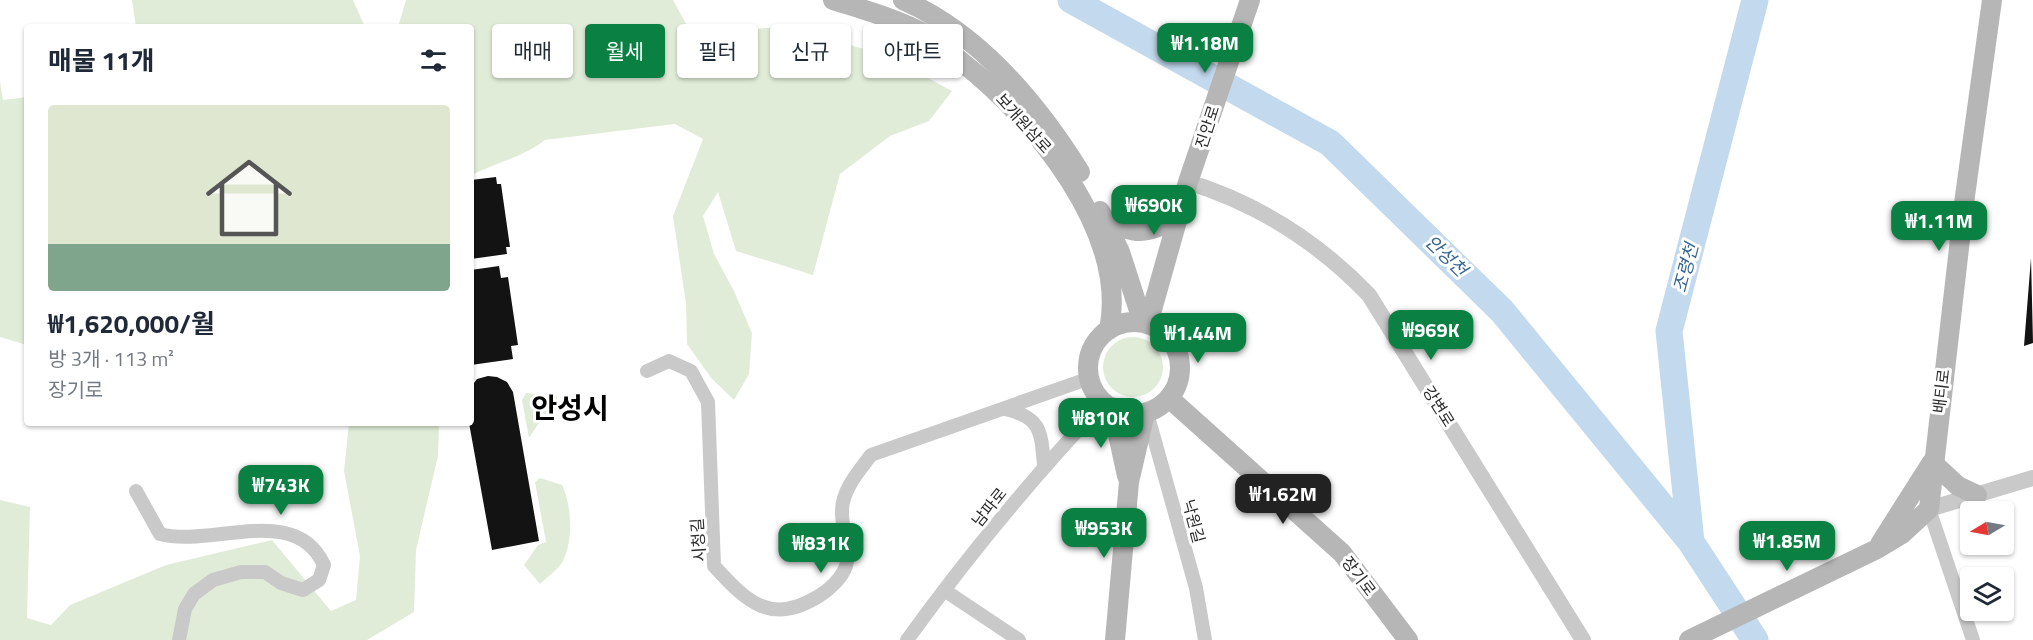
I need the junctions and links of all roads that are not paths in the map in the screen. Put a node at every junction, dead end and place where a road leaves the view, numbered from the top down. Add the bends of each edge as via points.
1 (833, 0) edge
2 (903, 0) edge
3 (1250, 0) edge
4 (1992, 0) edge
5 (1188, 182) junction
6 (1178, 217) junction
7 (1103, 218) junction
8 (1145, 324) junction
9 (1109, 330) junction
10 (648, 371) dead end
11 (1090, 378) junction
12 (1169, 398) junction
13 (1108, 405) junction
14 (1003, 408) junction
15 (1146, 413) junction
16 (1932, 462) junction
17 (1044, 465) junction
18 (2033, 478) edge
19 (1129, 482) junction
20 (136, 491) dead end
21 (1977, 495) junction
22 (1929, 509) junction
23 (1899, 528) junction
24 (944, 590) junction
25 (179, 640) edge
26 (907, 640) edge
27 (1019, 640) edge
28 (1116, 640) edge
29 (1205, 640) edge
30 (1408, 640) edge
31 (1582, 640) edge
32 (1689, 640) edge
33 (1973, 640) edge

1 - 9 main road, 보개원삼로 via 886,16 929,36 985,81 1063,167 1095,227 1109,274 1114,308
2 - 7 main road, 보개원삼로 via 924,9 973,44 1027,97 1052,127
3 - 5 main road, 진안로
4 - 16 main road, 배티로
5 - 6 main road, 진안로
5 - 31 street, 강변로 via 1231,196 1278,222 1338,263 1369,295
6 - 7 main road via 1157,230 1136,232
6 - 8 main road, 진안로
7 - 8 main road, 보개원삼로 via 1120,252
8 - 9 main road via 1132,322
8 - 12 main road via 1162,331 1179,357 1177,386
9 - 11 main road via 1094,347 1089,362
10 - 14 street, 시청길 via 669,361 691,371 708,402 714,566 742,596 770,610 803,606 829,590 846,566 848,540 842,511 850,483 871,455
11 - 13 main road via 1095,391
11 - 14 street, 시청길
12 - 15 main road
12 - 30 main road, 장기로 via 1342,553
13 - 15 main road via 1130,414
13 - 17 street, 남파로
13 - 19 main road
14 - 17 street via 1031,417 1038,427
15 - 19 main road
15 - 29 street, 낙원길 via 1196,588
16 - 21 main road via 1958,486
16 - 22 main road, 배티로
16 - 23 main road
17 - 24 street, 남파로
18 - 21 street
19 - 28 main road
20 - 25 street via 160,534 206,537 283,531 306,541 324,565 319,580 303,590 281,583 265,572 241,572 213,580 194,594 185,609
21 - 22 street
22 - 23 main road
22 - 33 street
23 - 32 main road via 1877,549
24 - 26 street, 남파로
24 - 27 street

